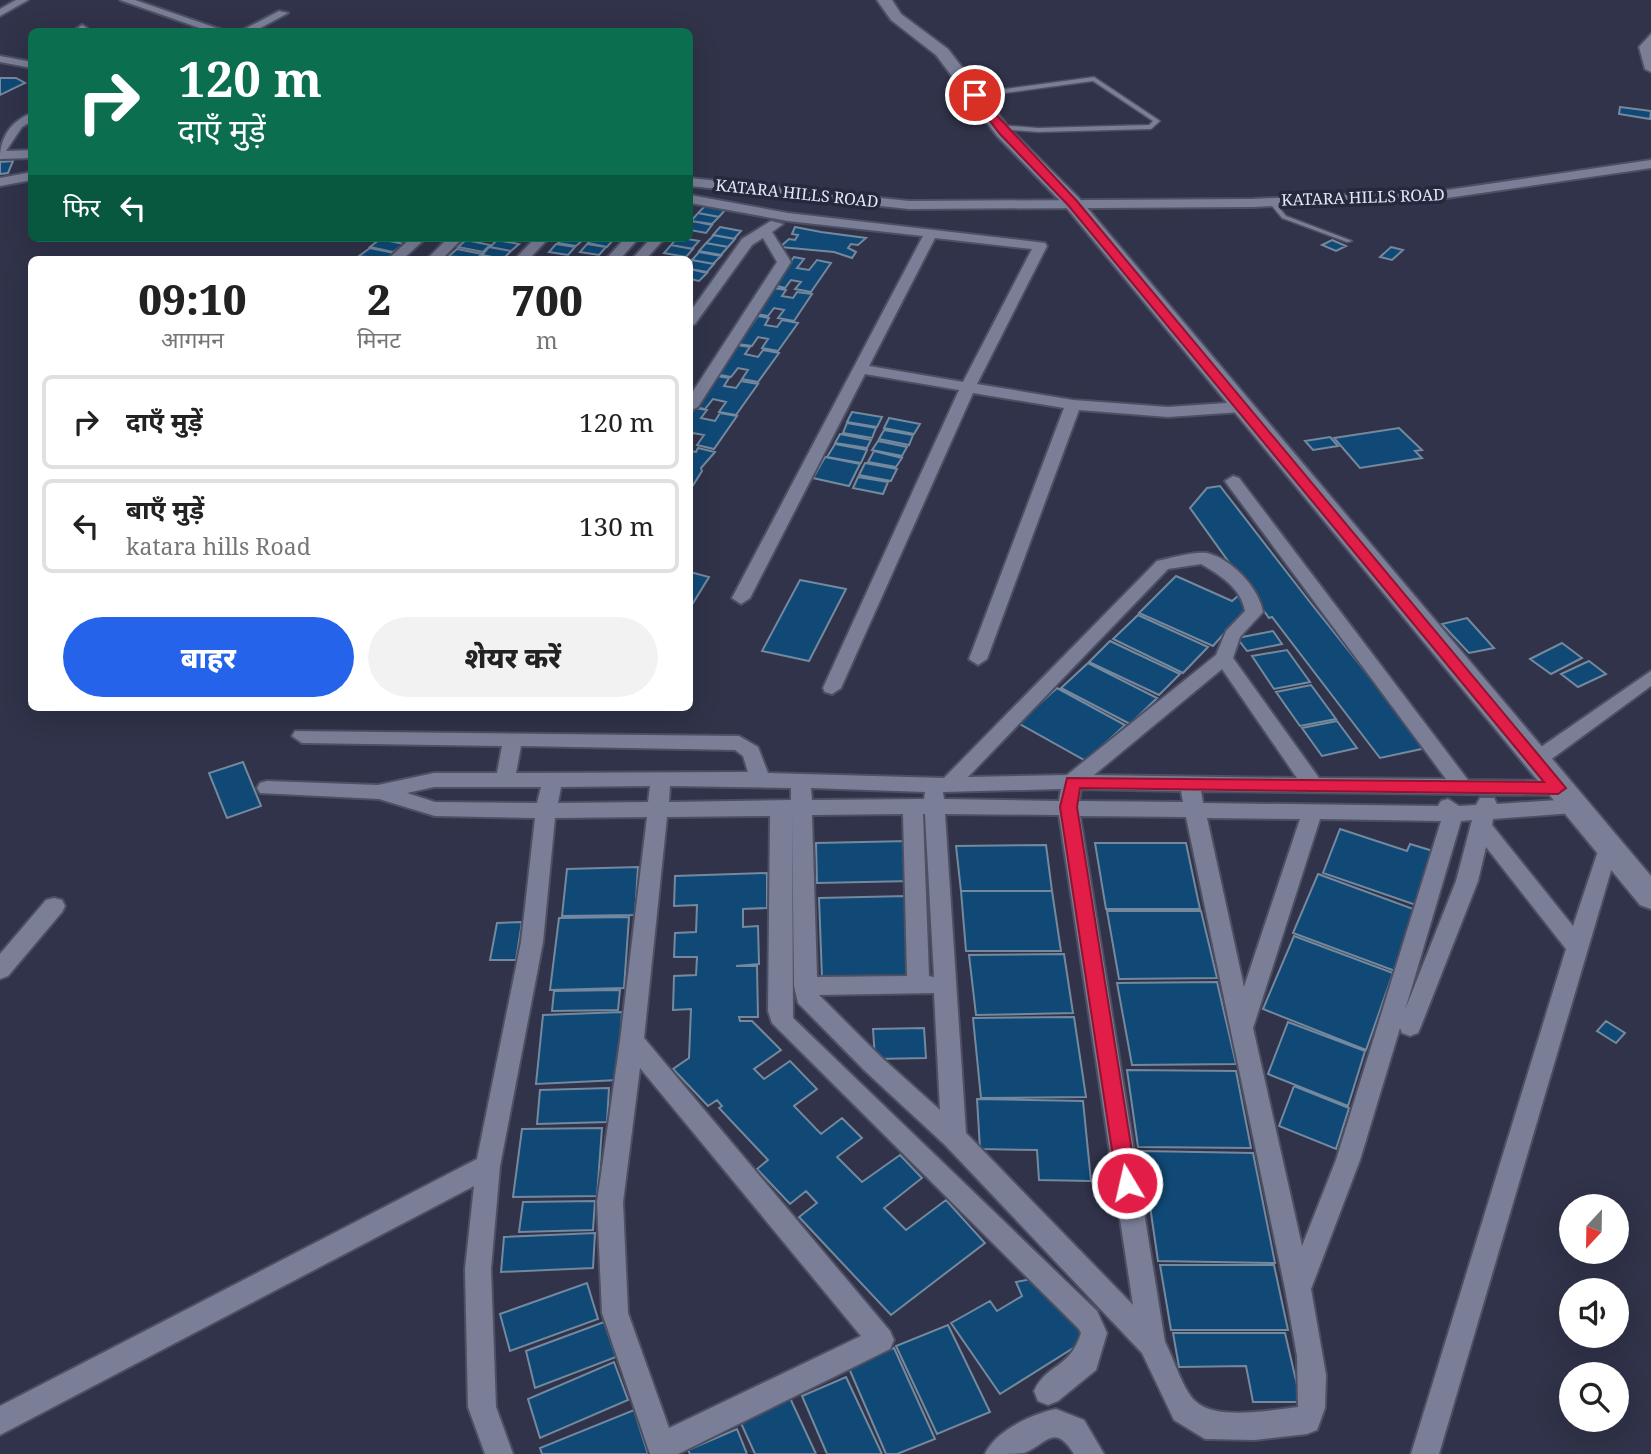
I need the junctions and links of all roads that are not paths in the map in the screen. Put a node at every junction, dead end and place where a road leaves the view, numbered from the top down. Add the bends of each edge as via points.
1 (23, 0) edge
2 (125, 0) edge
3 (884, 0) edge
4 (0, 13) edge
5 (283, 13) dead end
6 (203, 25) junction
7 (197, 28) edge
8 (212, 28) edge
9 (252, 28) edge
10 (1651, 37) edge
11 (0, 60) edge
12 (28, 62) edge
13 (1651, 69) edge
14 (975, 95) junction
15 (28, 119) edge
16 (999, 127) junction
17 (0, 153) edge
18 (28, 154) edge
19 (1651, 164) edge
20 (28, 177) edge
21 (0, 182) edge
22 (693, 182) edge
23 (821, 195) junction
24 (693, 201) edge
25 (1270, 201) junction
26 (1072, 202) junction
27 (788, 217) junction
28 (765, 231) junction
29 (931, 233) junction
30 (1349, 241) dead end
31 (414, 242) edge
32 (452, 242) edge
33 (538, 242) edge
34 (628, 242) edge
35 (654, 242) edge
36 (398, 256) edge
37 (437, 256) edge
38 (525, 256) edge
39 (616, 256) edge
40 (642, 256) edge
41 (693, 317) edge
42 (859, 369) junction
43 (967, 389) junction
44 (693, 402) edge
45 (1073, 405) junction
46 (1241, 407) junction
47 (1233, 481) dead end
48 (741, 598) dead end
49 (1224, 658) junction
50 (978, 659) dead end
51 (1651, 677) edge
52 (832, 688) dead end
53 (302, 736) dead end
54 (513, 739) junction
55 (1535, 761) junction
56 (552, 779) junction
57 (661, 779) junction
58 (505, 780) junction
59 (761, 780) junction
60 (801, 781) junction
61 (1072, 782) junction
62 (1189, 783) junction
63 (1313, 785) junction
64 (267, 788) dead end
65 (1438, 788) junction
66 (1463, 788) junction
67 (1487, 788) junction
68 (378, 792) junction
69 (933, 795) junction
70 (1566, 797) junction
71 (790, 806) junction
72 (1068, 807) junction
73 (660, 809) junction
74 (546, 810) junction
75 (1195, 811) junction
76 (1313, 811) junction
77 (1453, 814) junction
78 (1485, 820) junction
79 (1608, 847) junction
80 (1651, 897) edge
81 (54, 906) dead end
82 (1578, 948) junction
83 (0, 970) edge
84 (945, 984) junction
85 (918, 985) junction
86 (805, 986) junction
87 (1410, 1026) dead end
88 (1242, 1028) junction
89 (632, 1041) junction
90 (954, 1137) junction
91 (488, 1166) junction
92 (1298, 1289) junction
93 (1152, 1344) junction
94 (1048, 1391) dead end
95 (0, 1421) edge
96 (663, 1450) edge
97 (499, 1454) edge
98 (999, 1454) edge
99 (1090, 1454) edge
100 (1425, 1454) edge

1 - 4 street
2 - 6 street
3 - 14 main road via 896,17 942,52
5 - 9 street
6 - 7 street
6 - 8 street
10 - 13 street via 1644,47
11 - 12 street
14 - 16 main road
14 - 16 lane via 1094,79 1157,121 1151,127
15 - 17 street via 18,125
16 - 26 main road
17 - 18 street
19 - 25 street, KATARA HILLS ROAD via 1447,194
20 - 21 street
22 - 23 street, KATARA HILLS ROAD
23 - 26 street, KATARA HILLS ROAD via 909,205
23 - 27 street
24 - 27 street
25 - 26 street, KATARA HILLS ROAD
25 - 30 lane via 1284,217
26 - 46 main road
27 - 28 street
27 - 29 street
28 - 41 street via 747,242
28 - 44 street via 784,262
29 - 42 street
29 - 43 street via 1040,246
31 - 36 street
32 - 37 street
33 - 38 street
34 - 39 street
35 - 40 street
42 - 43 street
42 - 48 street
43 - 45 street
43 - 52 street
45 - 46 street via 1168,412
45 - 50 street
46 - 55 main road
47 - 66 street
49 - 61 street
49 - 63 street
49 - 69 street via 1232,635 1254,612 1254,602 1204,558 1163,565
51 - 55 street
53 - 54 street
54 - 58 street
54 - 59 street via 739,743 751,752
55 - 70 main road
56 - 57 street
56 - 58 street
56 - 74 street
57 - 59 street
57 - 73 street
58 - 68 street via 434,780
59 - 60 street
60 - 69 street
60 - 71 street
61 - 62 street
61 - 69 street
61 - 72 street
62 - 63 street
62 - 75 street
63 - 65 street
64 - 68 street
65 - 66 street
65 - 77 street
66 - 67 street
67 - 70 street
67 - 78 street
68 - 74 street via 435,808
69 - 71 street
69 - 72 street
69 - 84 street
69 - 85 street
70 - 78 street
70 - 79 main road
71 - 73 street
71 - 86 street
71 - 94 street via 779,1011 783,1023 1088,1320 1094,1332 1086,1361
72 - 75 street
72 - 93 street
73 - 74 street
73 - 89 street
74 - 91 street via 532,942
75 - 76 street
75 - 88 street
76 - 77 street
76 - 88 street
77 - 78 street
77 - 92 street via 1348,1160
78 - 82 street
78 - 87 street via 1467,881
79 - 80 main road
79 - 82 street
81 - 83 street
82 - 100 street
84 - 85 street
84 - 90 street
85 - 86 street
86 - 90 street via 806,996
88 - 92 street
89 - 96 street via 610,1202 615,1313
89 - 96 street via 881,1340
90 - 93 street
91 - 95 street
91 - 97 street via 478,1269 482,1407
92 - 93 street via 1310,1360 1313,1409 1307,1420 1205,1425 1184,1410
98 - 99 street via 1045,1425 1060,1423 1073,1429

